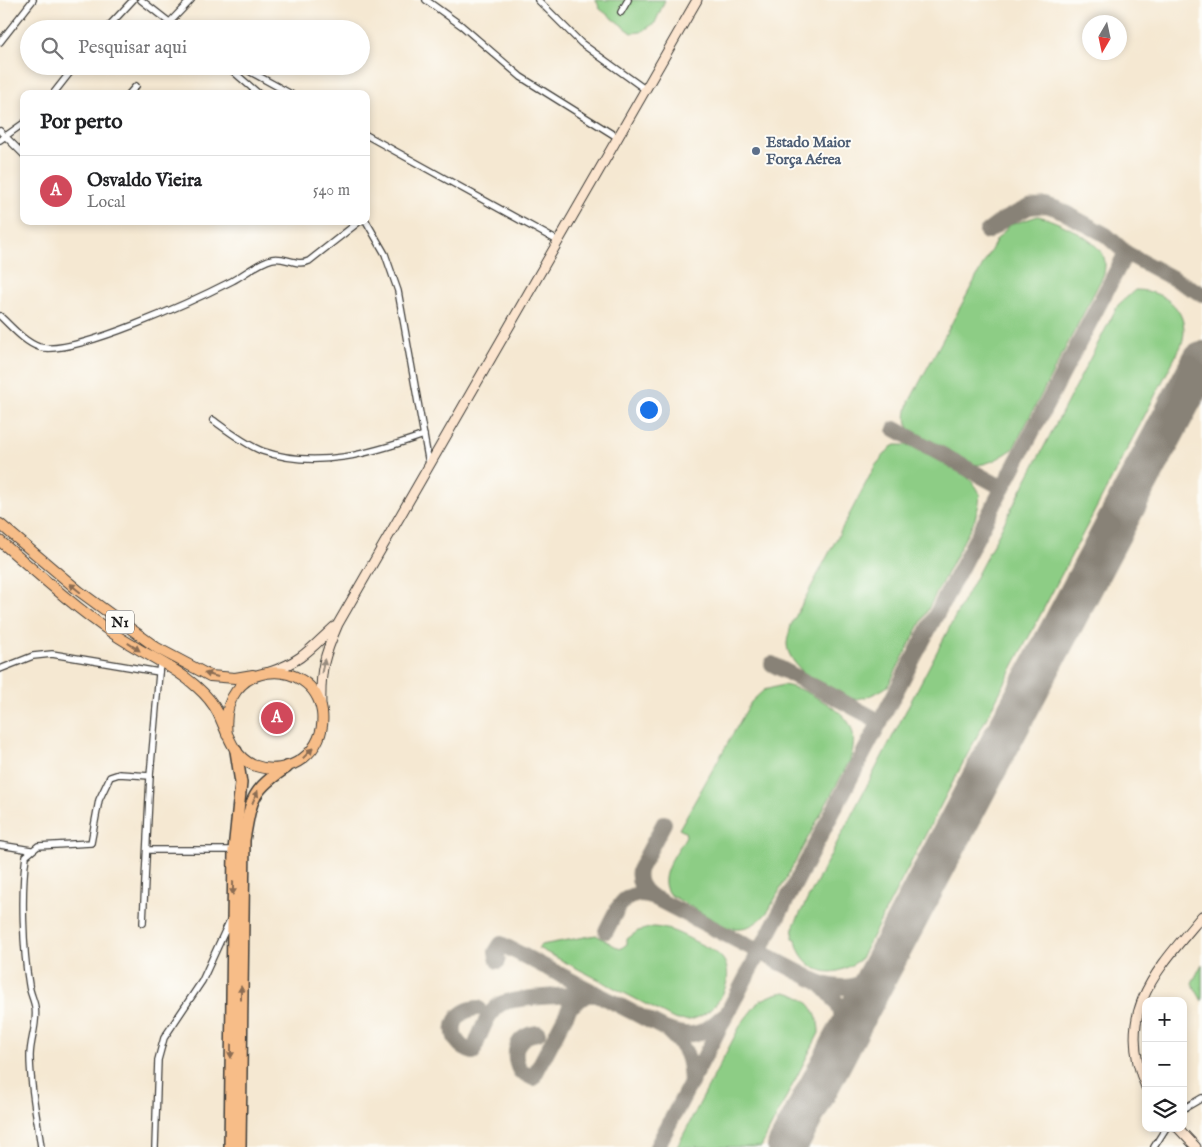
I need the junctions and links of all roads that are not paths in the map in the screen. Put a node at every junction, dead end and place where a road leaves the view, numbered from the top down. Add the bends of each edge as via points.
1 (33, 0) edge
2 (133, 0) edge
3 (142, 0) edge
4 (191, 0) edge
5 (426, 0) edge
6 (538, 0) edge
7 (628, 0) edge
8 (697, 0) edge
9 (621, 12) dead end
10 (114, 20) edge
11 (167, 20) edge
12 (172, 20) edge
13 (0, 42) edge
14 (67, 75) edge
15 (237, 75) edge
16 (256, 75) edge
17 (136, 86) dead end
18 (56, 90) edge
19 (132, 90) edge
20 (254, 90) edge
21 (283, 90) edge
22 (646, 90) junction
23 (20, 125) edge
24 (0, 131) edge
25 (370, 137) edge
26 (618, 137) junction
27 (2, 138) edge
28 (20, 152) edge
29 (355, 225) edge
30 (368, 225) edge
31 (558, 241) junction
32 (0, 316) edge
33 (213, 420) dead end
34 (424, 435) junction
35 (430, 466) junction
36 (0, 524) edge
37 (0, 540) edge
38 (338, 624) junction
39 (159, 667) junction
40 (0, 669) edge
41 (264, 673) junction
42 (322, 710) junction
43 (227, 735) junction
44 (236, 751) junction
45 (287, 768) junction
46 (150, 776) junction
47 (0, 845) edge
48 (31, 850) junction
49 (148, 850) junction
50 (234, 850) junction
51 (232, 916) junction
52 (1202, 916) edge
53 (143, 924) dead end
54 (1142, 1078) edge
55 (1202, 1098) edge
56 (1187, 1107) edge
57 (1163, 1132) edge
58 (1182, 1132) edge
59 (41, 1147) edge
60 (154, 1147) edge
61 (230, 1147) edge
62 (240, 1147) edge
63 (1154, 1147) edge
64 (1196, 1147) edge

1 - 13 street
2 - 10 street
3 - 11 street
4 - 12 street
5 - 26 street via 516,73
6 - 22 street via 581,43
7 - 9 street
8 - 22 street
14 - 18 street
15 - 20 street
16 - 21 street
17 - 19 street
22 - 26 street
23 - 27 street
24 - 27 street
25 - 31 street
26 - 31 street
27 - 28 street
29 - 32 street via 309,261 299,264 272,259 156,316 67,347 50,349 37,346
30 - 34 street via 385,254 398,291
31 - 35 street via 458,411
33 - 34 street via 261,450 315,460 337,459 387,448
34 - 35 street
35 - 38 street
41 -> 36 main road, N1 via 223,678 210,676 182,663 79,591
37 -> 39 main road, N1 via 54,589
38 - 41 street via 296,662
42 -> 38 street via 322,663
39 - 40 street via 52,654 33,656
39 - 43 main road, N1 via 196,686 217,711
39 - 46 street
41 - 42 main road via 297,678 310,688
41 - 43 main road via 247,680 233,693 225,719
45 -> 42 main road via 305,758 318,741 323,722
43 - 44 main road
44 - 45 main road via 256,766
44 - 50 highway via 241,783
62 -> 45 highway via 244,840 258,789
46 - 48 street via 119,774 110,777 99,800 91,843 38,846
46 - 49 street
47 - 48 street
48 - 59 street via 26,856 24,896 28,982 36,1018 30,1078
49 - 50 street
49 - 53 street
50 -> 51 highway
51 - 60 street via 202,981 164,1038 158,1060
51 -> 61 highway
52 - 54 street via 1153,975 1143,997 1135,1034 1135,1052
55 - 56 street
57 - 63 street
58 - 64 street

